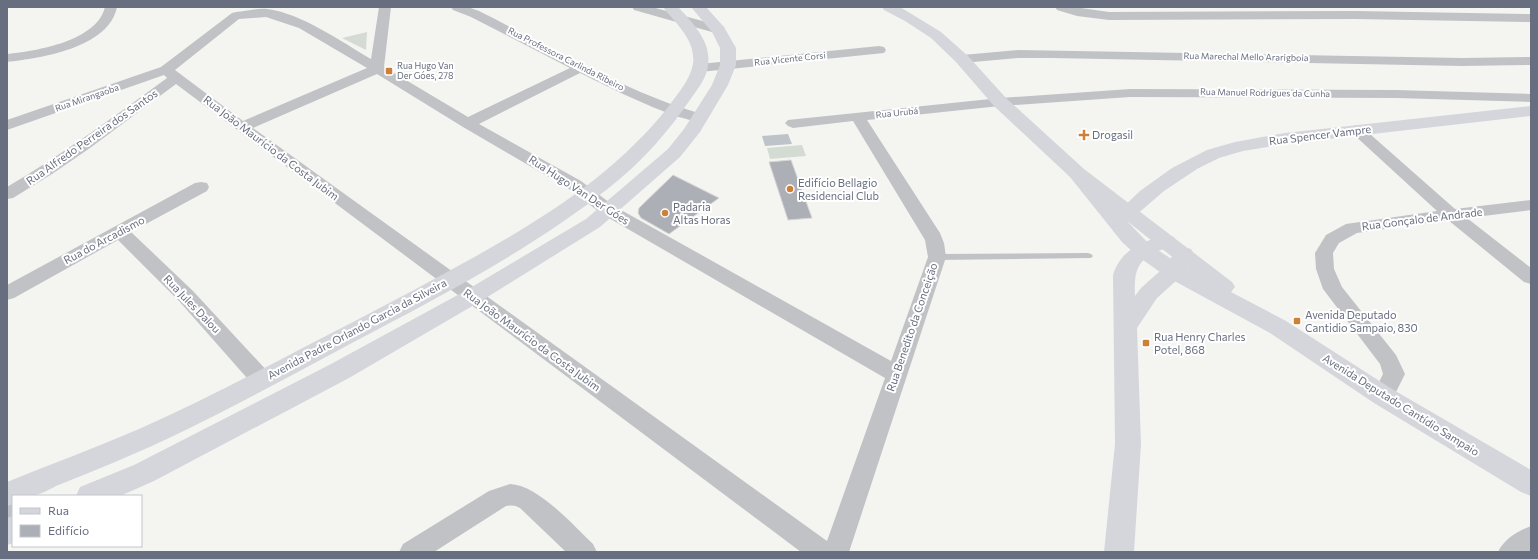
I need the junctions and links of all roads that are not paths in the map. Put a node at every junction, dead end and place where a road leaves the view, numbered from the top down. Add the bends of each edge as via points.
1 (111, 7) edge
2 (385, 7) edge
3 (457, 7) edge
4 (638, 7) edge
5 (889, 7) edge
6 (1061, 7) edge
7 (1122, 7) edge
8 (266, 10) edge
9 (683, 11) edge
10 (237, 12) edge
11 (1109, 16) junction
12 (1531, 18) edge
13 (719, 30) junction
14 (880, 50) dead end
15 (7, 58) edge
16 (962, 59) junction
17 (1531, 61) edge
18 (728, 65) junction
19 (580, 68) junction
20 (700, 68) junction
21 (377, 69) junction
22 (171, 74) junction
23 (1531, 98) edge
24 (1000, 102) junction
25 (675, 111) junction
26 (1531, 111) edge
27 (857, 116) junction
28 (700, 118) junction
29 (793, 123) dead end
30 (468, 124) junction
31 (7, 125) edge
32 (241, 127) junction
33 (1358, 130) junction
34 (1077, 173) junction
35 (201, 187) dead end
36 (7, 194) edge
37 (587, 194) junction
38 (1531, 205) edge
39 (608, 210) junction
40 (1128, 212) junction
41 (1452, 215) junction
42 (118, 233) junction
43 (1142, 250) junction
44 (1088, 256) dead end
45 (1175, 256) junction
46 (937, 257) junction
47 (1531, 278) edge
48 (450, 280) junction
49 (7, 293) edge
50 (473, 296) junction
51 (1126, 326) junction
52 (896, 374) junction
53 (262, 380) junction
54 (1383, 396) junction
55 (1531, 484) edge
56 (7, 495) edge
57 (92, 495) edge
58 (12, 512) edge
59 (1531, 537) edge
60 (412, 552) edge
61 (584, 552) edge
62 (821, 552) edge
63 (836, 552) edge
64 (1119, 552) edge
65 (1510, 552) edge

1 - 15 street via 105,22 87,36 37,54
2 - 21 street
3 - 19 street, Rua Professora Carlinda Ribeiro via 504,28
4 - 9 street
5 - 16 main road, Avenida Deputado Cantídio Sampaio via 925,27
6 - 11 street
7 - 11 street
8 - 10 street, Rua Hugo Van Der Góes
8 - 21 street, Rua Hugo Van Der Góes via 303,25
9 - 13 main road
9 - 13 street
9 - 20 main road, Avenida Padre Orlando Garcia da Silveira via 701,51
10 - 22 street, Rua Alfredo Perreira dos Santos
11 - 12 street via 1339,15
13 - 18 main road via 728,48
14 - 18 street, Rua Vicente Corsi
16 - 17 street, Rua Marechal Mello Ararigboia via 1052,54
16 - 24 main road, Avenida Deputado Cantídio Sampaio
18 - 20 street, Rua Vicente Corsi
18 - 28 main road via 720,85
19 - 25 street, Rua Professora Carlinda Ribeiro
19 - 30 street
20 - 25 main road, Avenida Padre Orlando Garcia da Silveira via 695,81
21 - 30 street, Rua Hugo Van Der Góes
21 - 32 street
22 - 31 street, Rua Mirangaoba
22 - 32 street, Rua João Maurício da Costa Jubim
22 - 36 street, Rua Alfredo Perreira dos Santos via 141,105 65,158
23 - 24 street, Rua Manuel Rodrigues da Cunha via 1404,94 1138,92
24 - 27 street, Rua Urubá
24 - 34 main road, Avenida Deputado Cantídio Sampaio
25 - 28 street
25 - 37 main road, Avenida Padre Orlando Garcia da Silveira via 647,144
26 - 33 main road, Rua Spencer Vampre
27 - 29 street, Rua Urubá
27 - 46 street, Rua Benedito da Conceição via 935,240
28 - 39 main road via 674,153
30 - 37 street, Rua Hugo Van Der Góes
32 - 48 street, Rua João Maurício da Costa Jubim
33 - 40 main road, Rua Spencer Vampre via 1268,141 1213,154 1179,173
33 - 41 street
34 - 40 main road, Avenida Deputado Cantídio Sampaio
34 - 43 main road, Avenida Deputado Cantídio Sampaio
35 - 42 street, Rua do Arcadismo
37 - 39 street, Rua Hugo Van Der Góes
37 - 48 main road, Avenida Padre Orlando Garcia da Silveira
38 - 41 street, Rua Gonçalo de Andrade
39 - 50 main road via 587,227
39 - 52 street, Rua Hugo Van Der Góes
40 - 45 main road, Avenida Deputado Cantídio Sampaio
41 - 47 street
41 - 54 street, Rua Gonçalo de Andrade via 1352,228 1332,239 1324,253 1325,269 1333,289 1389,361 1394,374
42 - 49 street, Rua do Arcadismo
42 - 53 street, Rua Jules Dalou via 126,237 186,296
43 - 45 main road, Avenida Deputado Cantídio Sampaio
43 - 45 main road via 1156,244
43 - 51 main road via 1131,260 1125,272
44 - 46 lane
45 - 51 main road
45 - 54 main road, Avenida Deputado Cantídio Sampaio
46 - 52 street, Rua Benedito da Conceição
48 - 50 street, Rua João Maurício da Costa Jubim
48 - 53 main road, Avenida Padre Orlando Garcia da Silveira
50 - 57 main road via 225,432 144,473
50 - 62 street, Rua João Maurício da Costa Jubim
51 - 64 main road via 1128,444
52 - 63 street, Rua Benedito da Conceição
53 - 56 main road, Avenida Padre Orlando Garcia da Silveira via 149,435
54 - 55 main road, Avenida Deputado Cantídio Sampaio
56 - 58 street
59 - 65 street
60 - 61 street via 498,498 514,494 529,501

